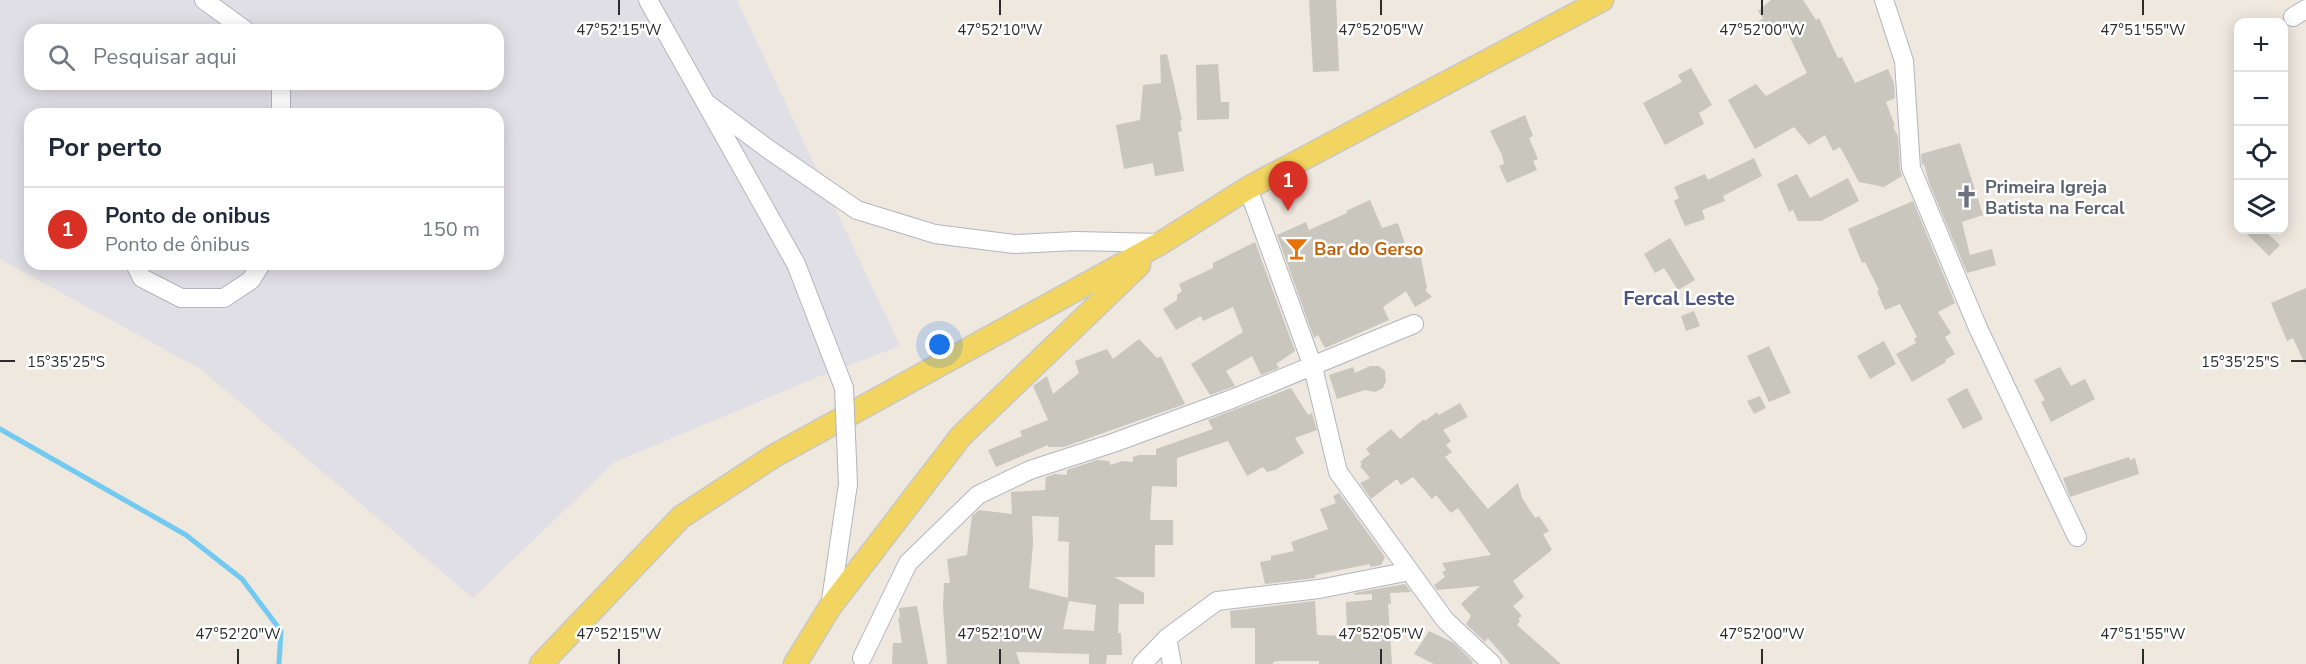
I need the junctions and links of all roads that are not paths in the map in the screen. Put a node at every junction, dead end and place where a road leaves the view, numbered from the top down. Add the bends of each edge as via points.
1 (204, 0) edge
2 (648, 0) edge
3 (1602, 0) edge
4 (1884, 0) edge
5 (238, 24) edge
6 (281, 90) edge
7 (709, 105) junction
8 (281, 108) edge
9 (1248, 188) junction
10 (1161, 243) junction
11 (138, 270) edge
12 (257, 270) edge
13 (1414, 324) dead end
14 (1313, 367) junction
15 (2077, 537) dead end
16 (1410, 572) junction
17 (830, 607) junction
18 (1167, 638) junction
19 (862, 658) dead end
20 (545, 662) edge
21 (795, 664) edge
22 (1142, 664) edge
23 (1172, 664) edge
24 (1492, 664) edge

1 - 5 street
2 - 7 street
3 - 9 main road
4 - 15 street via 1904,61 1911,168 1978,328
6 - 8 street
7 - 10 street via 857,210 935,234 1014,244
7 - 17 street, bridge via 796,264 844,388 848,484
9 - 10 main road
9 - 14 street
10 - 17 main road via 961,436
10 - 20 main road via 774,456 681,517
11 - 12 street via 142,278 181,298 224,298 251,280
13 - 14 street
14 - 16 street via 1338,472
14 - 19 street via 1113,443 1030,470 978,495 908,563
16 - 18 street via 1217,602
16 - 24 street via 1445,620
17 - 21 main road
18 - 22 street
18 - 23 street

